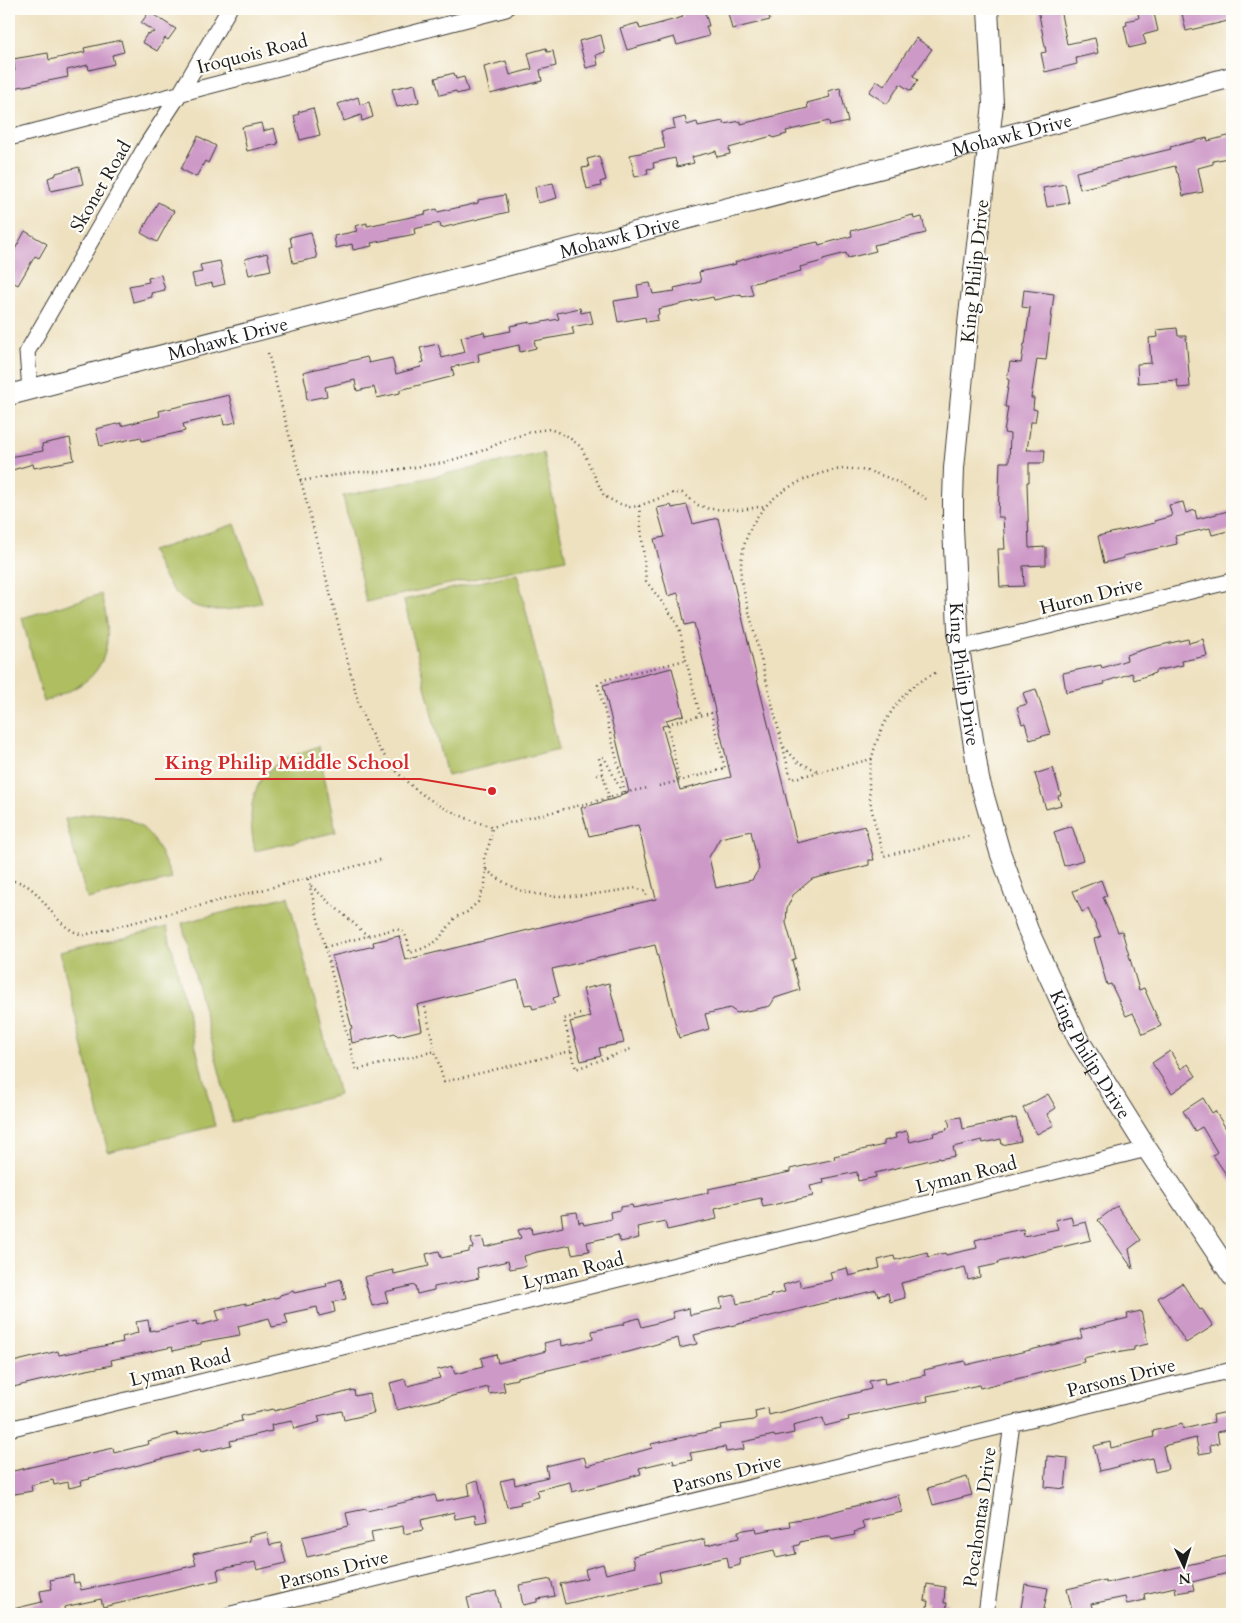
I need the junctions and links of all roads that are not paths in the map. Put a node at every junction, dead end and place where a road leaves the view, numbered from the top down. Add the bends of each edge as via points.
1 (229, 9) edge
2 (506, 9) edge
3 (988, 9) edge
4 (1232, 77) edge
5 (181, 92) junction
6 (9, 138) edge
7 (987, 139) junction
8 (30, 390) junction
9 (9, 395) edge
10 (1232, 581) edge
11 (959, 648) junction
12 (1147, 1149) junction
13 (1232, 1276) edge
14 (1232, 1370) edge
15 (1012, 1424) junction
16 (9, 1430) edge
17 (232, 1614) edge
18 (986, 1614) edge

1 - 5 street, Skonet Road
2 - 5 street, Iroquois Road
3 - 7 street, King Philip Drive via 993,104
4 - 7 street, Mohawk Drive
5 - 6 street, Iroquois Road
5 - 8 street, Skonet Road via 147,144 28,352
7 - 8 street, Mohawk Drive
7 - 11 street, King Philip Drive via 954,468 953,528
8 - 9 street, Mohawk Drive
10 - 11 street, Huron Drive
11 - 12 street, King Philip Drive via 979,779 1000,852 1028,930 1078,1039
12 - 13 street, King Philip Drive
12 - 16 street, Lyman Road
14 - 15 street, Parsons Drive
15 - 17 street, Parsons Drive
15 - 18 street, Pocahontas Drive

